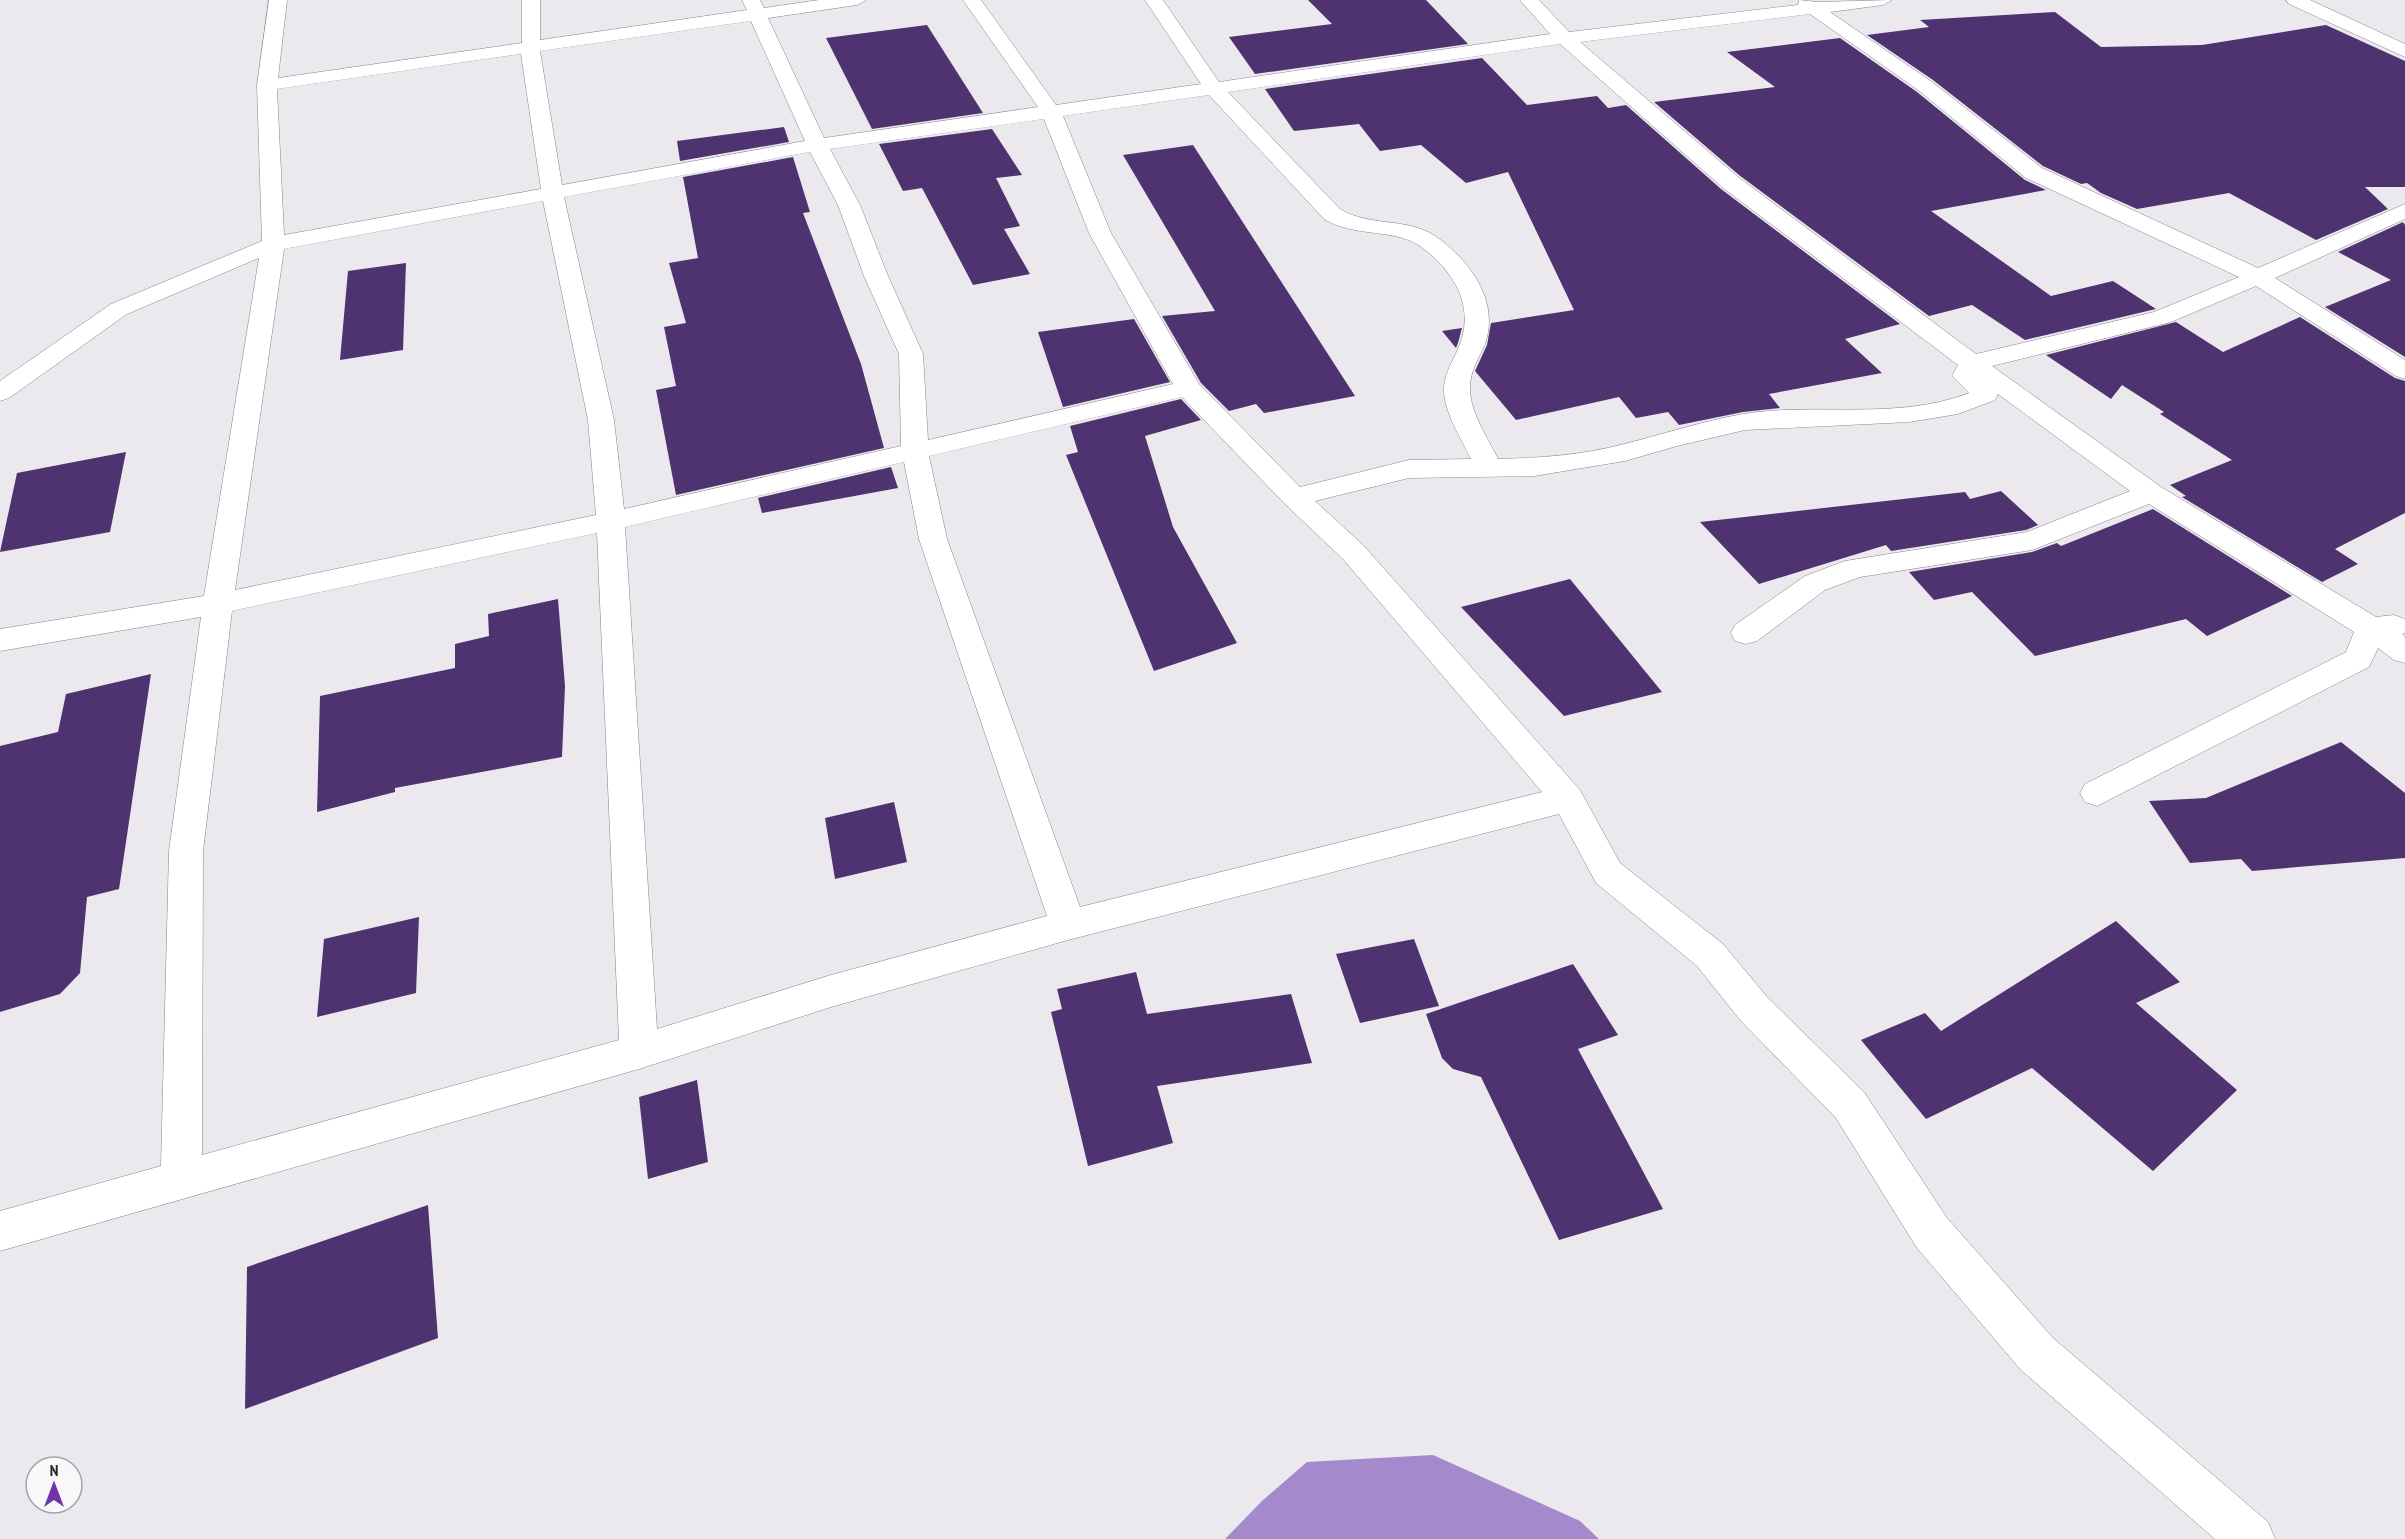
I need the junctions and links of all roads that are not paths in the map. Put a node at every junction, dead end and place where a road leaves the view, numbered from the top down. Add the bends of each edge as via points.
1 (278, 0) edge
2 (531, 0) edge
3 (857, 0) edge
4 (972, 0) edge
5 (1154, 0) edge
6 (1529, 0) edge
7 (1882, 0) edge
8 (2295, 0) edge
9 (1808, 5) edge
10 (754, 7) edge
11 (1564, 38) junction
12 (532, 47) junction
13 (2405, 51) edge
14 (267, 85) junction
15 (1214, 89) junction
16 (1051, 112) junction
17 (817, 145) junction
18 (553, 195) junction
19 (2405, 211) edge
20 (273, 244) junction
21 (2258, 277) junction
22 (1972, 363) junction
23 (2405, 371) edge
24 (1188, 388) junction
25 (0, 393) edge
26 (915, 452) junction
27 (1489, 469) junction
28 (2151, 493) junction
29 (1294, 497) junction
30 (611, 521) junction
31 (218, 604) junction
32 (2405, 624) edge
33 (2371, 628) junction
34 (1746, 633) dead end
35 (0, 640) edge
36 (2405, 652) edge
37 (2097, 793) dead end
38 (1568, 799) junction
39 (1068, 925) junction
40 (639, 1052) junction
41 (181, 1180) junction
42 (0, 1232) edge
43 (2251, 1539) edge

1 - 14 street
2 - 12 street
3 - 10 street
4 - 16 street
5 - 15 street
6 - 11 street
7 - 9 street
8 - 13 street
9 - 11 street
9 - 21 street via 1924,86 2034,173
10 - 12 street
10 - 17 street
11 - 15 street
11 - 22 street via 1730,182
12 - 14 street
12 - 18 street via 531,62
14 - 20 street
15 - 16 street
15 - 27 street via 1345,224 1418,236 1445,255 1471,286 1479,311 1475,339 1457,392
16 - 17 street
16 - 24 street via 1100,233
17 - 18 street
17 - 26 street via 849,205 911,354
18 - 20 street
18 - 30 street via 601,420
19 - 21 street
20 - 25 street via 119,309
20 - 31 street
21 - 22 street via 2162,317
21 - 23 street
22 - 27 street via 1965,376 1986,396 1958,406 1870,417 1745,422 1625,453 1534,467
22 - 28 street
24 - 26 street
24 - 29 street
26 - 30 street
26 - 39 street via 933,539
27 - 29 street via 1409,469
28 - 33 street
28 - 34 street via 2032,541 1855,568 1815,583
29 - 38 street via 1353,552
30 - 31 street
30 - 40 street
31 - 35 street
31 - 41 street via 186,851
32 - 33 street
33 - 36 street
33 - 37 street via 2358,659
38 - 39 street
38 - 43 street via 1608,873 1710,955 1754,1009 1850,1105 1932,1233 2037,1354
39 - 40 street via 831,991
40 - 41 street
41 - 42 street

